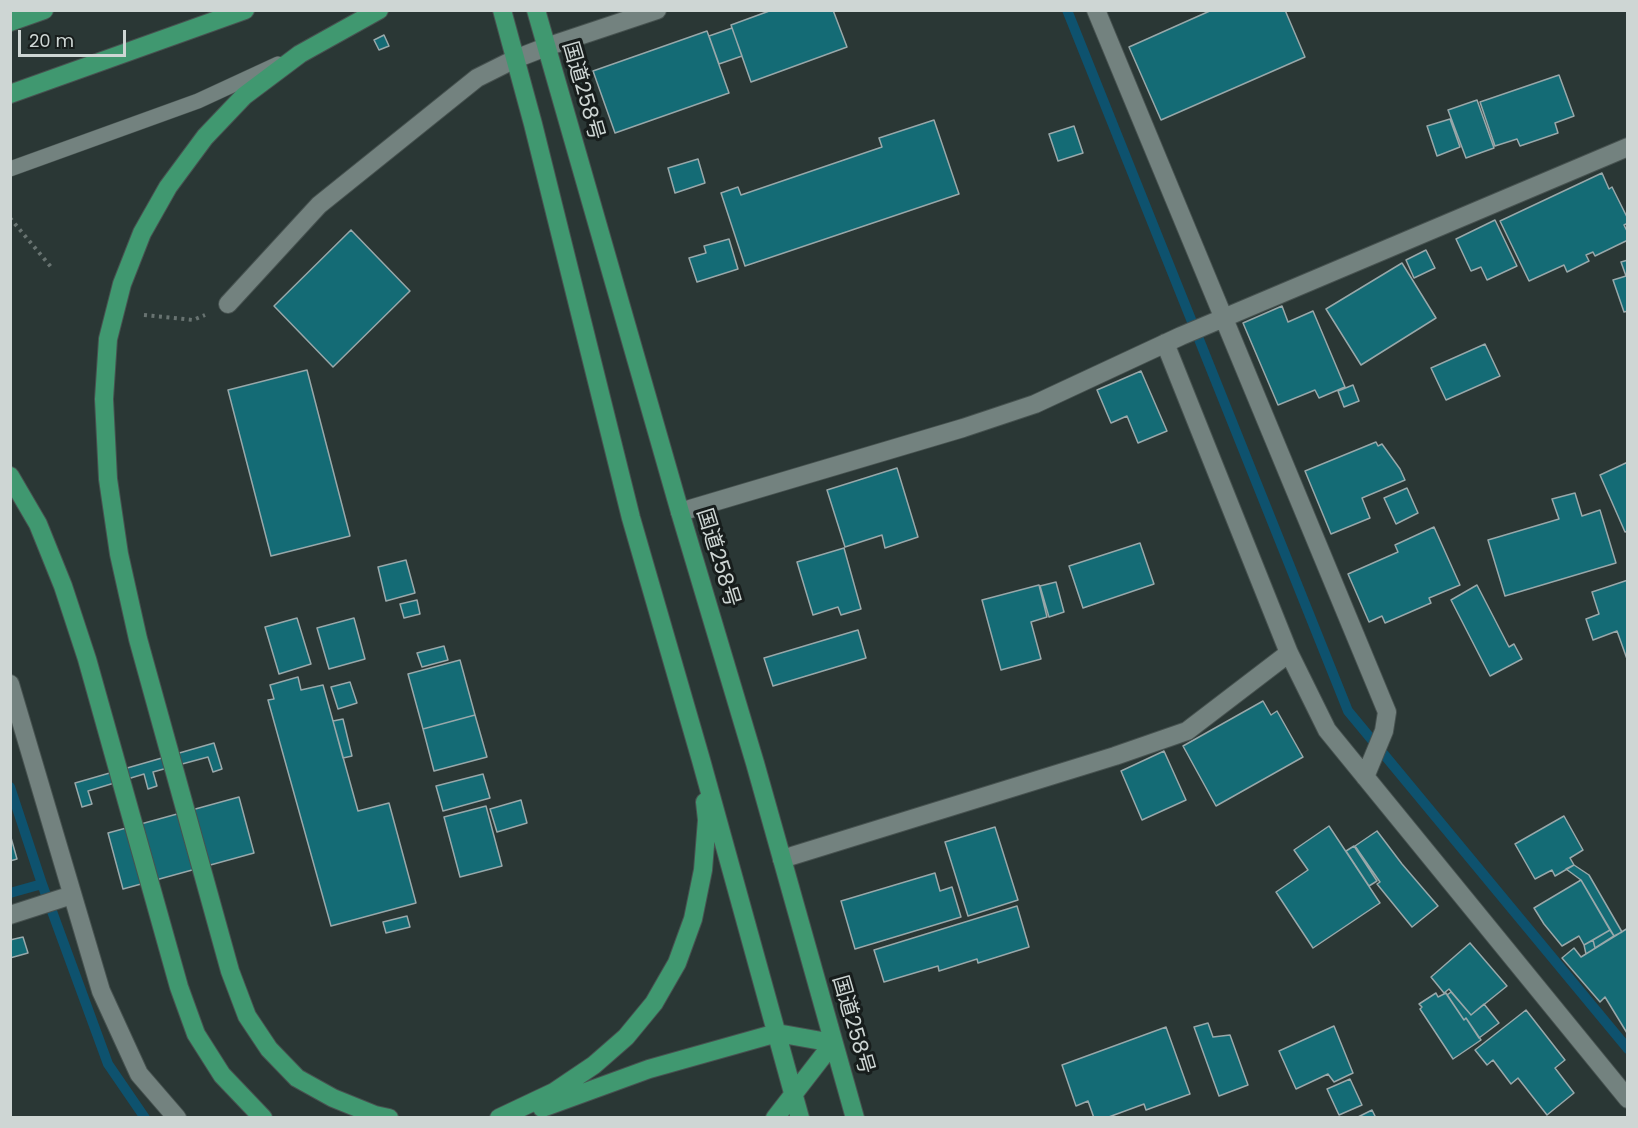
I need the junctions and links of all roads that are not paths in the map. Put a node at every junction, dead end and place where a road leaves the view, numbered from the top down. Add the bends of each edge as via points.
1 (44, 10) edge
2 (245, 10) edge
3 (379, 10) edge
4 (502, 10) edge
5 (536, 10) edge
6 (657, 10) edge
7 (1096, 10) edge
8 (10, 22) edge
9 (546, 47) junction
10 (300, 54) junction
11 (515, 59) junction
12 (10, 94) edge
13 (1628, 147) edge
14 (10, 169) edge
15 (228, 304) road end
16 (1216, 321) junction
17 (1173, 340) junction
18 (10, 476) edge
19 (680, 512) junction
20 (1289, 653) junction
21 (10, 684) edge
22 (701, 760) junction
23 (1368, 770) junction
24 (782, 859) junction
25 (67, 897) junction
26 (10, 915) edge
27 (777, 1033) junction
28 (833, 1043) junction
29 (793, 1095) junction
30 (1628, 1099) edge
31 (177, 1118) edge
32 (263, 1118) edge
33 (389, 1118) edge
34 (501, 1118) edge
35 (775, 1118) edge
36 (800, 1118) edge
37 (855, 1118) edge

1 - 8 highway
2 - 12 highway
3 - 10 highway
4 - 11 highway
5 - 9 highway, 国道258号
6 - 9 street
7 - 16 street
9 - 11 street
9 - 19 highway, 国道258号
10 - 14 lane via 198,101
10 - 33 highway via 244,96 206,137 168,186 142,233 122,284 108,339 104,399 108,479 119,554 138,639 230,971 247,1016 269,1049 297,1078 333,1098
11 - 15 street via 477,78 319,205
11 - 22 highway via 631,519
13 - 16 street
16 - 17 street
16 - 23 street via 1387,712 1384,731
17 - 19 street via 1035,404
17 - 20 street
18 - 32 highway via 38,524 67,596 179,987 196,1034 222,1075
19 - 24 highway, 国道258号
20 - 23 street via 1328,730
20 - 24 street via 1186,731
21 - 25 street
22 - 27 highway
22 - 34 highway via 707,820 703,870 693,919 677,963 654,1003 626,1037 554,1092
23 - 30 street
24 - 28 highway, 国道258号
25 - 26 street
25 - 31 street via 101,991 139,1074
27 - 28 highway
27 - 29 highway
27 - 34 highway via 649,1069 546,1107
28 - 29 highway
28 - 37 highway, 国道258号
29 - 35 highway
29 - 36 highway

